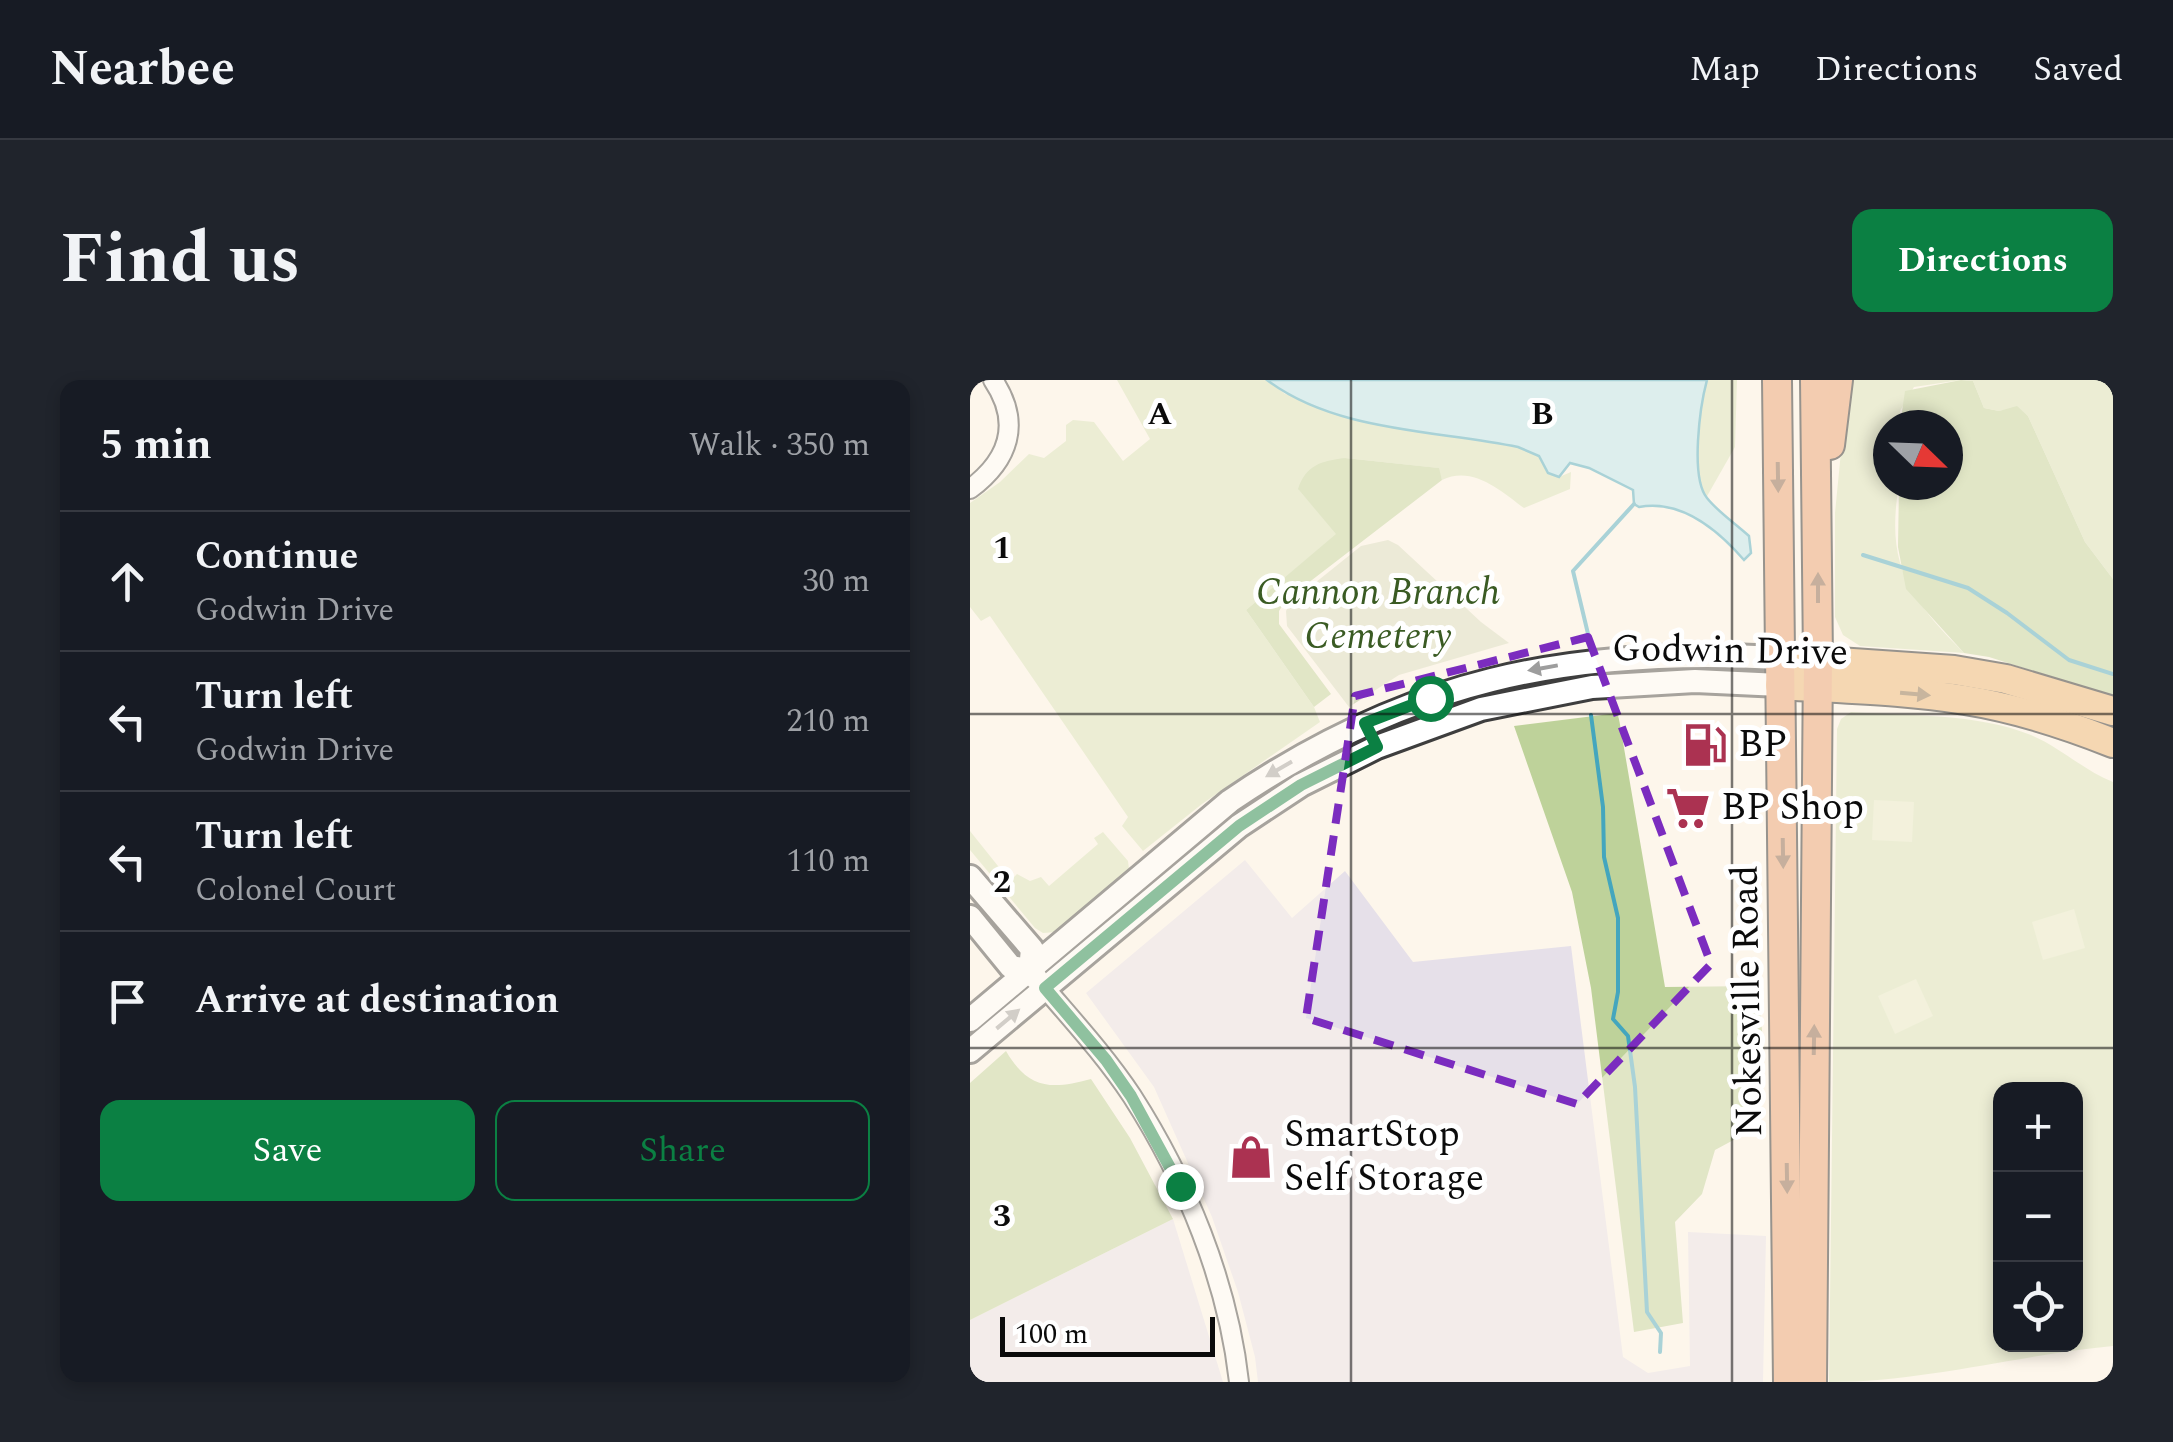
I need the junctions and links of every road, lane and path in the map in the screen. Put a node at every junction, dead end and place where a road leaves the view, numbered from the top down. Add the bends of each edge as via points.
1 (993, 380) edge
2 (1777, 380) edge
3 (1816, 380) edge
4 (1838, 380) edge
5 (970, 489) edge
6 (1817, 516) junction
7 (1780, 671) junction
8 (1818, 674) junction
9 (2113, 710) edge
10 (1365, 723) junction
11 (2113, 743) edge
12 (1377, 747) junction
13 (970, 878) edge
14 (970, 917) edge
15 (1037, 979) junction
16 (970, 1020) edge
17 (970, 1050) edge
18 (1239, 1382) edge
19 (1788, 1382) edge
20 (1812, 1382) edge

1 - 5 street via 1006,412 1008,442 998,466
2 -> 7 highway, Nokesville Road
3 - 6 highway, Nokesville Road
4 - 6 highway
8 -> 6 highway, Nokesville Road
7 - 8 main road, Godwin Drive
7 -> 10 street, Godwin Drive via 1670,654 1566,664 1444,693
7 - 12 street, Godwin Drive via 1592,686 1481,709
7 -> 19 highway, Nokesville Road
8 - 9 main road, Godwin Drive via 1954,670
8 -> 11 main road, Godwin Drive via 1968,700
20 -> 8 highway, Nokesville Road
10 - 12 street
10 -> 15 street, Godwin Drive via 1230,802
12 - 15 street, Godwin Drive via 1262,810
13 - 15 street via 1032,949
14 - 15 street via 1011,967
15 - 16 street, Godwin Drive
17 -> 15 street, Godwin Drive
15 - 18 street via 1131,1096 1180,1186 1212,1265

